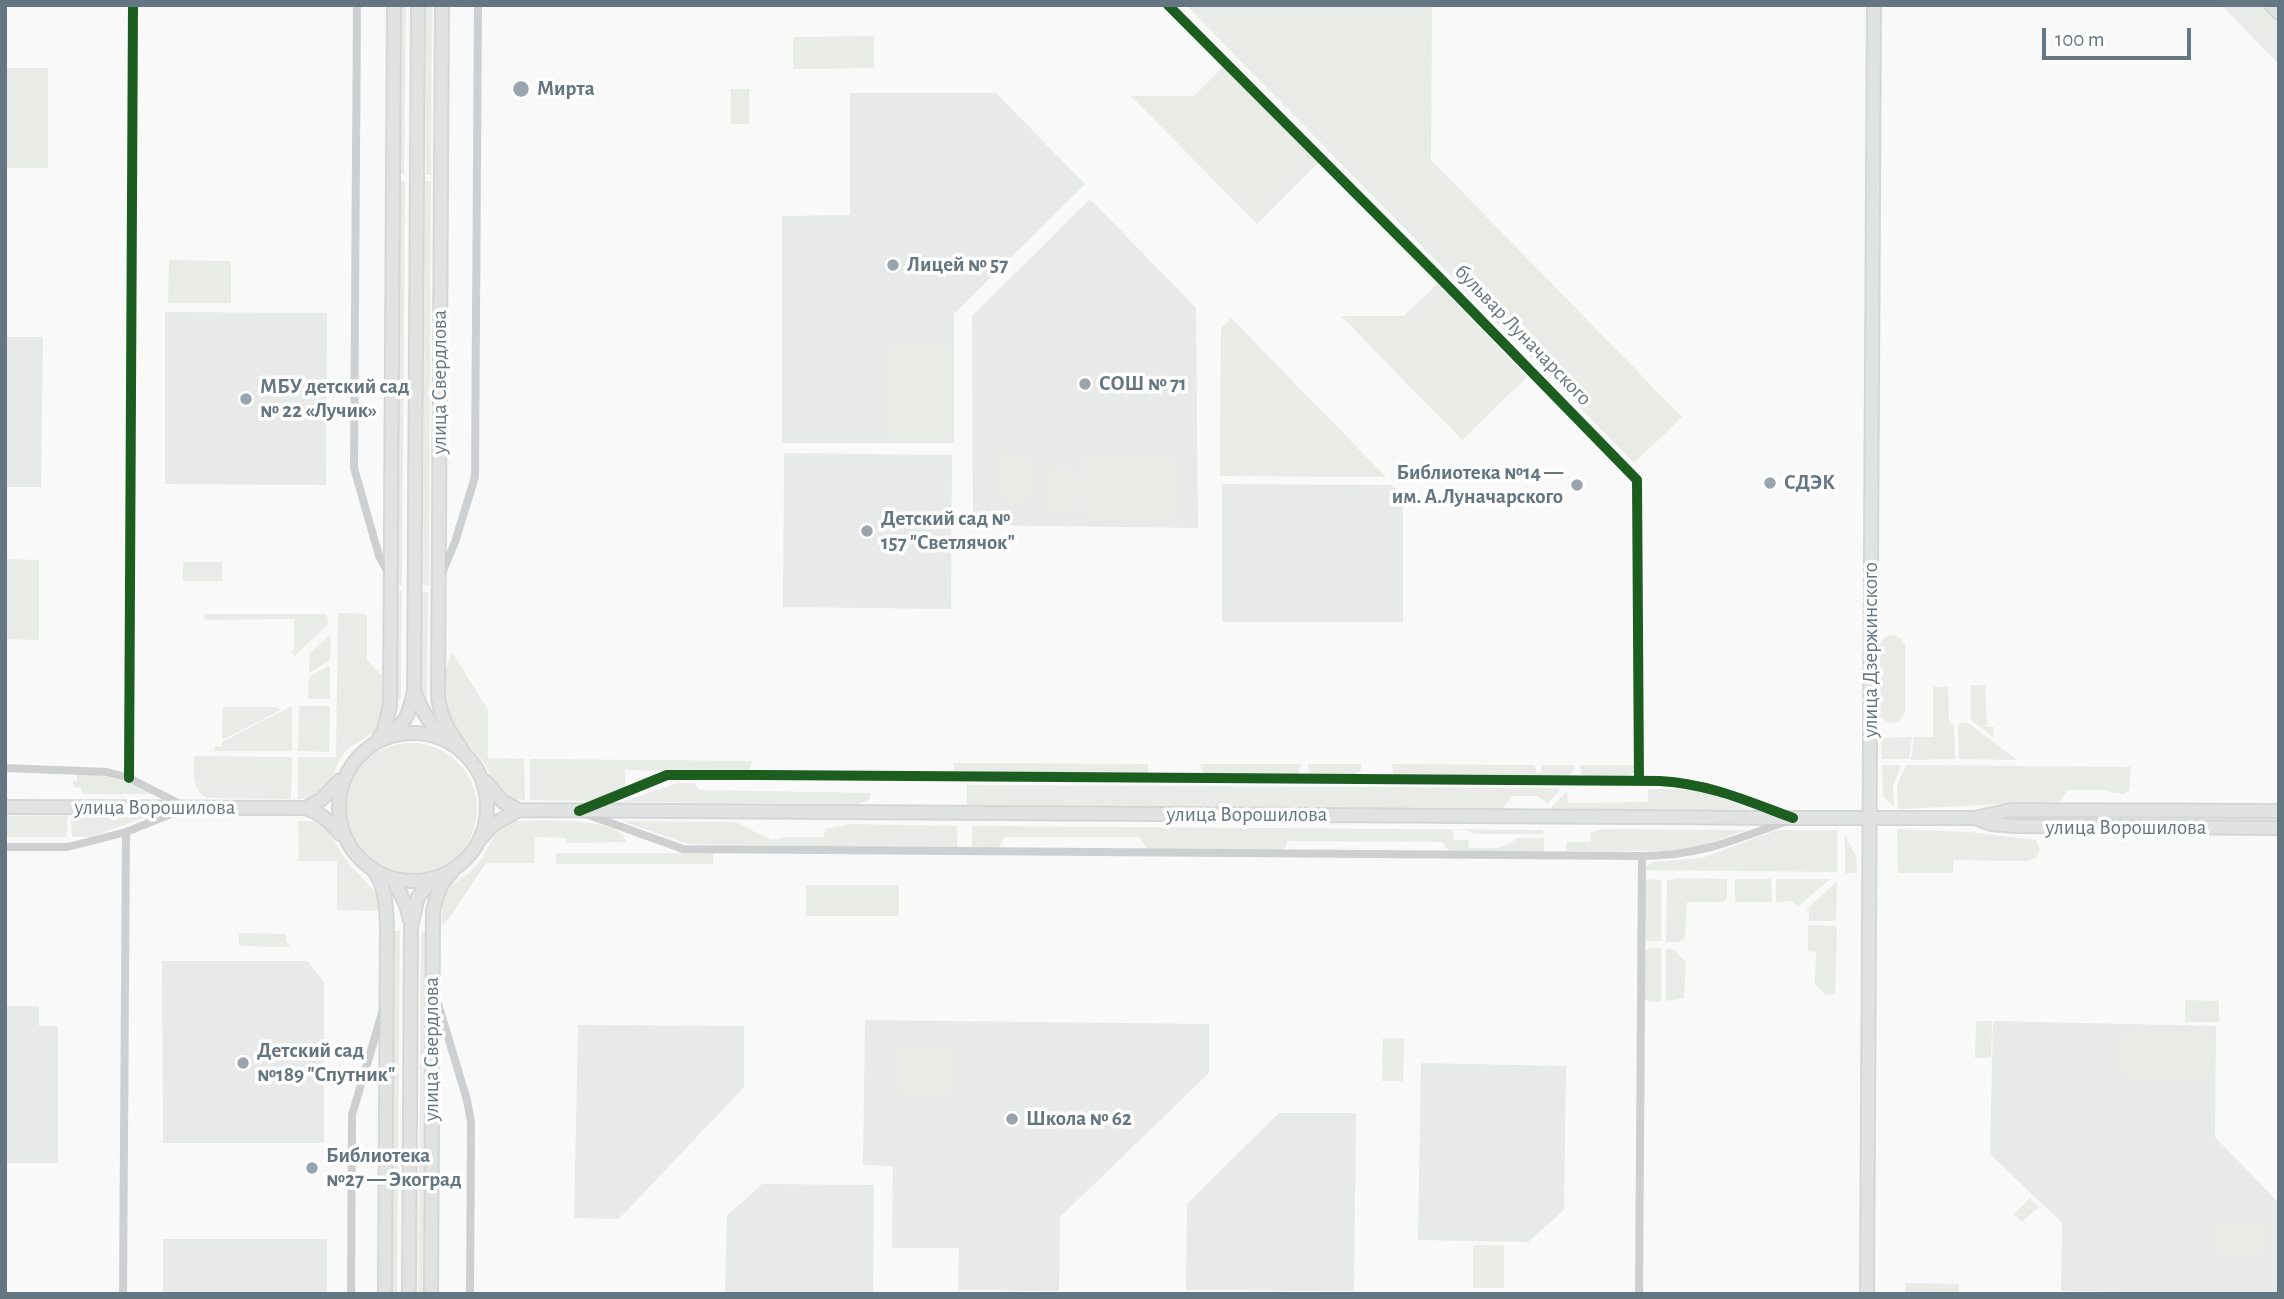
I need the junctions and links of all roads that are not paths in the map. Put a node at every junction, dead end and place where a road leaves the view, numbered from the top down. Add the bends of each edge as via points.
1 (133, 5) edge
2 (357, 5) edge
3 (394, 5) edge
4 (418, 5) edge
5 (442, 5) edge
6 (478, 5) edge
7 (1168, 5) edge
8 (1874, 5) edge
9 (2271, 5) edge
10 (2279, 13) edge
11 (391, 576) junction
12 (439, 579) junction
13 (414, 690) junction
14 (381, 738) junction
15 (446, 740) junction
16 (463, 751) junction
17 (5, 768) edge
18 (347, 772) junction
19 (480, 774) junction
20 (129, 778) junction
21 (1639, 781) junction
22 (5, 807) edge
23 (187, 808) junction
24 (306, 808) junction
25 (519, 810) junction
26 (579, 811) junction
27 (2279, 811) edge
28 (1793, 818) junction
29 (1870, 818) junction
30 (1974, 818) junction
31 (2279, 828) edge
32 (127, 832) junction
33 (481, 838) junction
34 (347, 842) junction
35 (5, 847) edge
36 (1642, 856) junction
37 (467, 859) junction
38 (374, 871) junction
39 (393, 879) junction
40 (433, 879) junction
41 (411, 927) junction
42 (432, 984) junction
43 (387, 997) junction
44 (123, 1294) edge
45 (351, 1294) edge
46 (385, 1294) edge
47 (409, 1294) edge
48 (431, 1294) edge
49 (470, 1294) edge
50 (1639, 1294) edge
51 (1867, 1294) edge

1 - 20 street
2 - 11 street via 354,468 379,555
3 - 11 main road
4 - 13 main road, улица Свердлова
5 - 12 main road, улица Свердлова
6 - 12 street via 475,477 456,542
7 - 21 street, бульвар Луначарского via 1637,480
8 - 29 main road, улица Дзержинского
9 - 10 main road
11 - 14 main road via 390,706
12 - 16 main road, улица Свердлова via 439,705 446,727
13 - 14 main road, улица Свердлова via 406,720
13 - 15 main road, улица Свердлова via 429,722
14 - 15 main road via 426,733
14 - 18 main road via 357,757
15 - 16 main road
16 - 19 main road
17 - 20 street via 92,770
18 - 24 main road via 331,791
18 - 34 main road via 338,809
19 - 25 main road via 503,802
19 - 33 main road via 487,796
20 - 23 street
21 - 26 street via 667,775
21 - 28 street via 1706,787
22 - 23 main road, улица Ворошилова
23 - 24 main road, улица Ворошилова
23 - 32 street
24 - 34 main road via 330,821
25 - 26 main road, улица Ворошилова
25 - 33 main road
26 - 28 main road, улица Ворошилова
26 - 36 street via 683,849
27 - 30 main road, улица Ворошилова via 2012,810
28 - 29 main road, улица Ворошилова
28 - 36 street via 1716,847
29 - 30 main road, улица Ворошилова
29 - 51 main road, улица Дзержинского
30 - 31 main road, улица Ворошилова via 2014,826
32 - 35 street via 68,847
32 - 44 street
33 - 37 main road
34 - 38 main road
36 - 50 street
37 - 40 main road
37 - 42 main road, улица Свердлова via 444,879 436,896
38 - 39 main road
38 - 43 main road via 385,897
39 - 40 main road
39 - 41 main road, улица Свердлова
40 - 41 main road, улица Свердлова via 418,897
41 - 47 main road, улица Свердлова
42 - 48 main road, улица Свердлова
42 - 49 street via 471,1122
43 - 45 street via 352,1115
43 - 46 main road

